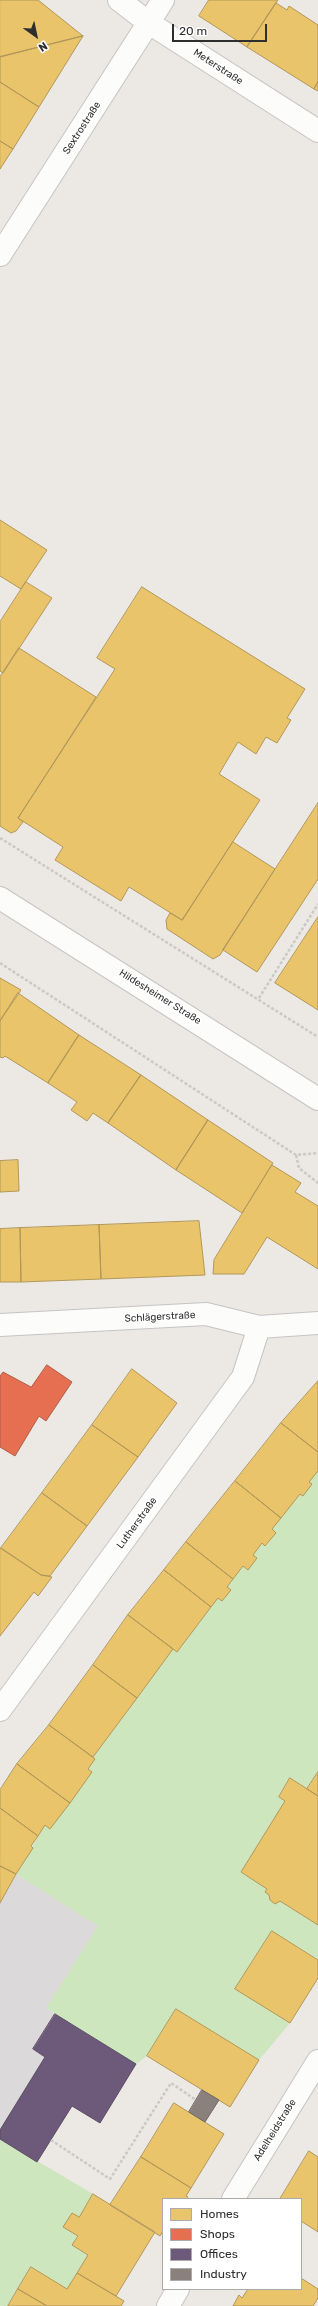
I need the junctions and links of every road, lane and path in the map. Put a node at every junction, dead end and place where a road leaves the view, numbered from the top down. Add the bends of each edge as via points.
1 (119, 0) edge
2 (163, 0) edge
3 (149, 23) junction
4 (318, 131) edge
5 (0, 255) edge
6 (0, 838) edge
7 (0, 898) edge
8 (318, 904) edge
9 (0, 963) edge
10 (259, 998) junction
11 (318, 1037) edge
12 (318, 1099) edge
13 (318, 1153) edge
14 (296, 1155) junction
15 (318, 1183) edge
16 (318, 1323) edge
17 (0, 1325) edge
18 (259, 1328) junction
19 (0, 1710) edge
20 (318, 2061) edge
21 (196, 2100) dead end
22 (51, 2140) dead end
23 (234, 2198) edge
24 (177, 2290) edge
25 (168, 2306) edge

1 - 3 street, Meterstraße
2 - 3 street, Sextrostraße
3 - 4 street, Meterstraße
3 - 5 street, Sextrostraße
6 - 10 path
7 - 12 street, Hildesheimer Straße
8 - 10 path
9 - 14 path
10 - 11 path
13 - 14 path
14 - 15 path via 299,1168
16 - 18 street, Schlägerstraße
17 - 18 street, Schlägerstraße via 206,1314
18 - 19 street, Lutherstraße via 243,1377
20 - 23 street, Adelheidstraße
21 - 22 path via 172,2083 110,2179
24 - 25 street

